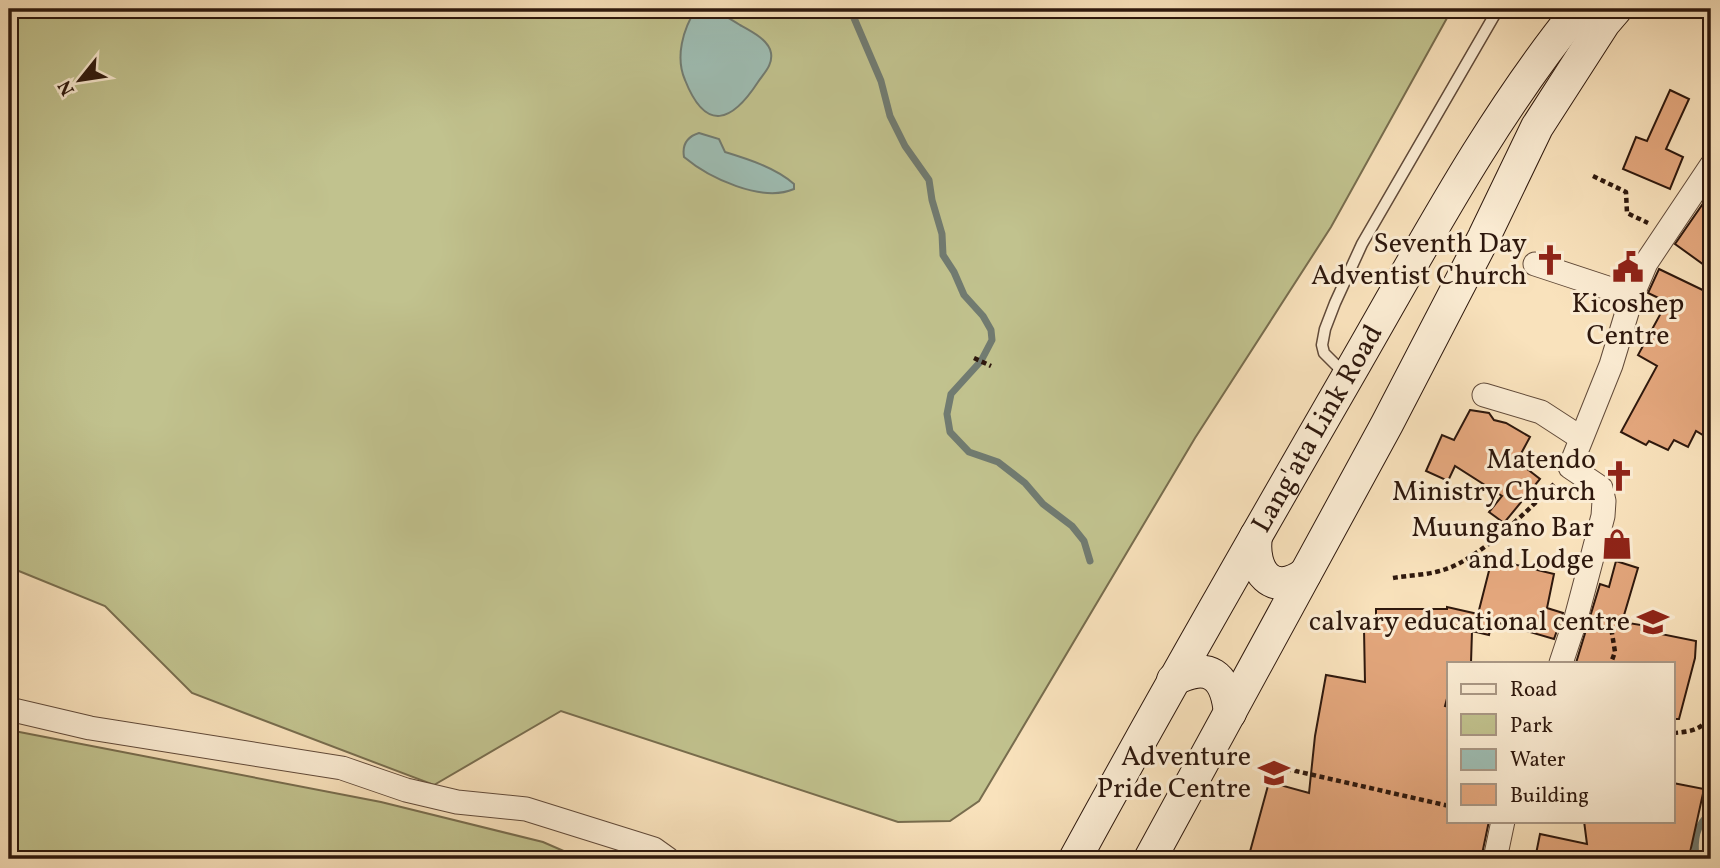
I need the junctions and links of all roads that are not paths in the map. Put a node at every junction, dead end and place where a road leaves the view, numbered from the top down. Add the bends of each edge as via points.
1 (1498, 9) edge
2 (1579, 9) edge
3 (1616, 9) edge
4 (1711, 166) edge
5 (1535, 264) dead end
6 (1632, 296) junction
7 (1348, 377) junction
8 (1484, 395) dead end
9 (1581, 438) junction
10 (1256, 536) junction
11 (1305, 574) junction
12 (1561, 662) edge
13 (1173, 680) junction
14 (9, 709) edge
15 (1230, 713) junction
16 (1503, 822) edge
17 (668, 859) edge
18 (1075, 859) edge
19 (1150, 859) edge
20 (1495, 859) edge

1 - 7 lane via 1362,244 1335,303 1322,345
2 - 7 main road, Lang'ata Link Road via 1506,109
3 - 11 main road, Lang'ata Link Road via 1537,127 1484,237
4 - 6 street via 1646,263
5 - 6 street
6 - 9 street via 1611,365
7 - 10 main road, Lang'ata Link Road
8 - 9 street via 1541,412
9 - 12 street via 1570,467 1601,488 1603,516
10 - 11 main road via 1256,563 1270,579 1293,583
10 - 13 main road, Lang'ata Link Road
11 - 15 main road, Lang'ata Link Road
13 - 15 main road via 1196,670 1214,676 1226,690
13 - 18 main road, Lang'ata Link Road
14 - 17 street via 90,728 342,768 457,803 526,809 654,849
15 - 19 main road, Lang'ata Link Road
16 - 20 street

